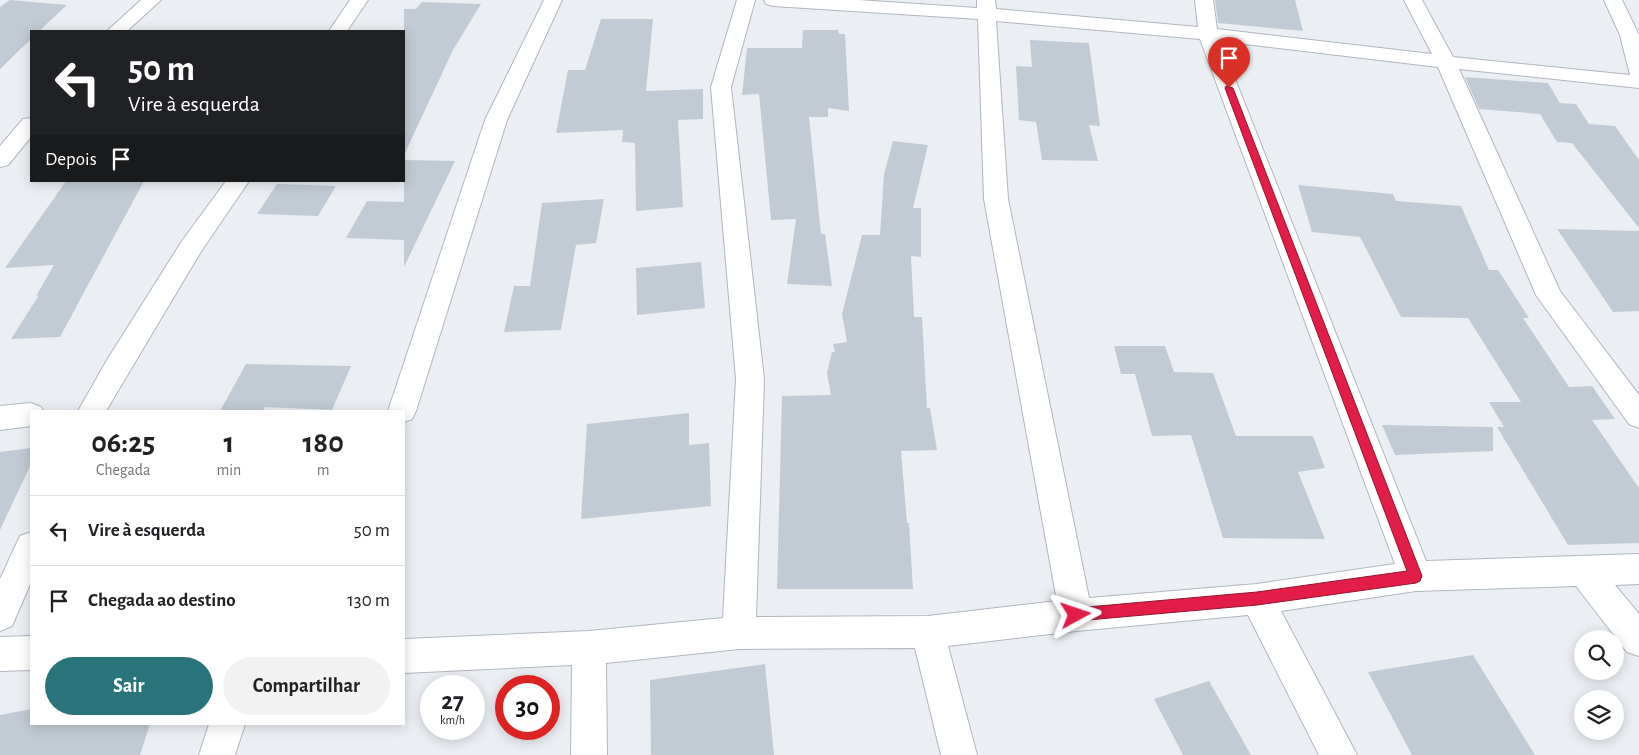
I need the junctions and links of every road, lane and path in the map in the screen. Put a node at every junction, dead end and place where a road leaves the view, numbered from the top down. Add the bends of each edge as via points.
1 (152, 0) edge
2 (359, 0) edge
3 (554, 0) edge
4 (746, 0) edge
5 (773, 0) edge
6 (1204, 0) edge
7 (1413, 0) edge
8 (1613, 0) edge
9 (986, 7) edge
10 (117, 30) edge
11 (339, 30) edge
12 (1208, 34) junction
13 (1446, 62) junction
14 (1639, 73) edge
15 (1639, 82) edge
16 (30, 125) edge
17 (0, 160) edge
18 (237, 182) edge
19 (85, 410) edge
20 (402, 410) edge
21 (30, 415) edge
22 (1639, 416) edge
23 (0, 418) edge
24 (30, 548) edge
25 (1639, 569) edge
26 (1583, 570) junction
27 (1416, 576) junction
28 (1257, 599) junction
29 (0, 615) edge
30 (1076, 615) junction
31 (928, 632) junction
32 (739, 633) junction
33 (1639, 640) edge
34 (589, 648) junction
35 (30, 653) edge
36 (0, 654) edge
37 (405, 656) edge
38 (227, 725) edge
39 (217, 755) edge
40 (589, 755) edge
41 (959, 755) edge
42 (1338, 755) edge

1 - 10 street
2 - 11 street
3 - 20 street via 496,120
4 - 32 street via 721,87 750,379
5 - 9 street
6 - 12 street
7 - 13 street
8 - 14 street via 1630,34
9 - 12 street
9 - 30 street via 996,199
12 - 13 street
12 - 27 street
13 - 15 street
13 - 22 street via 1549,295
16 - 17 street
18 - 19 street
21 - 23 street
24 - 29 street
25 - 26 street
26 - 27 street
26 - 33 street
27 - 28 street
28 - 30 street
28 - 42 street
30 - 31 street
31 - 32 street
31 - 41 street
32 - 34 street
34 - 37 street
34 - 40 street
35 - 36 street
38 - 39 street

